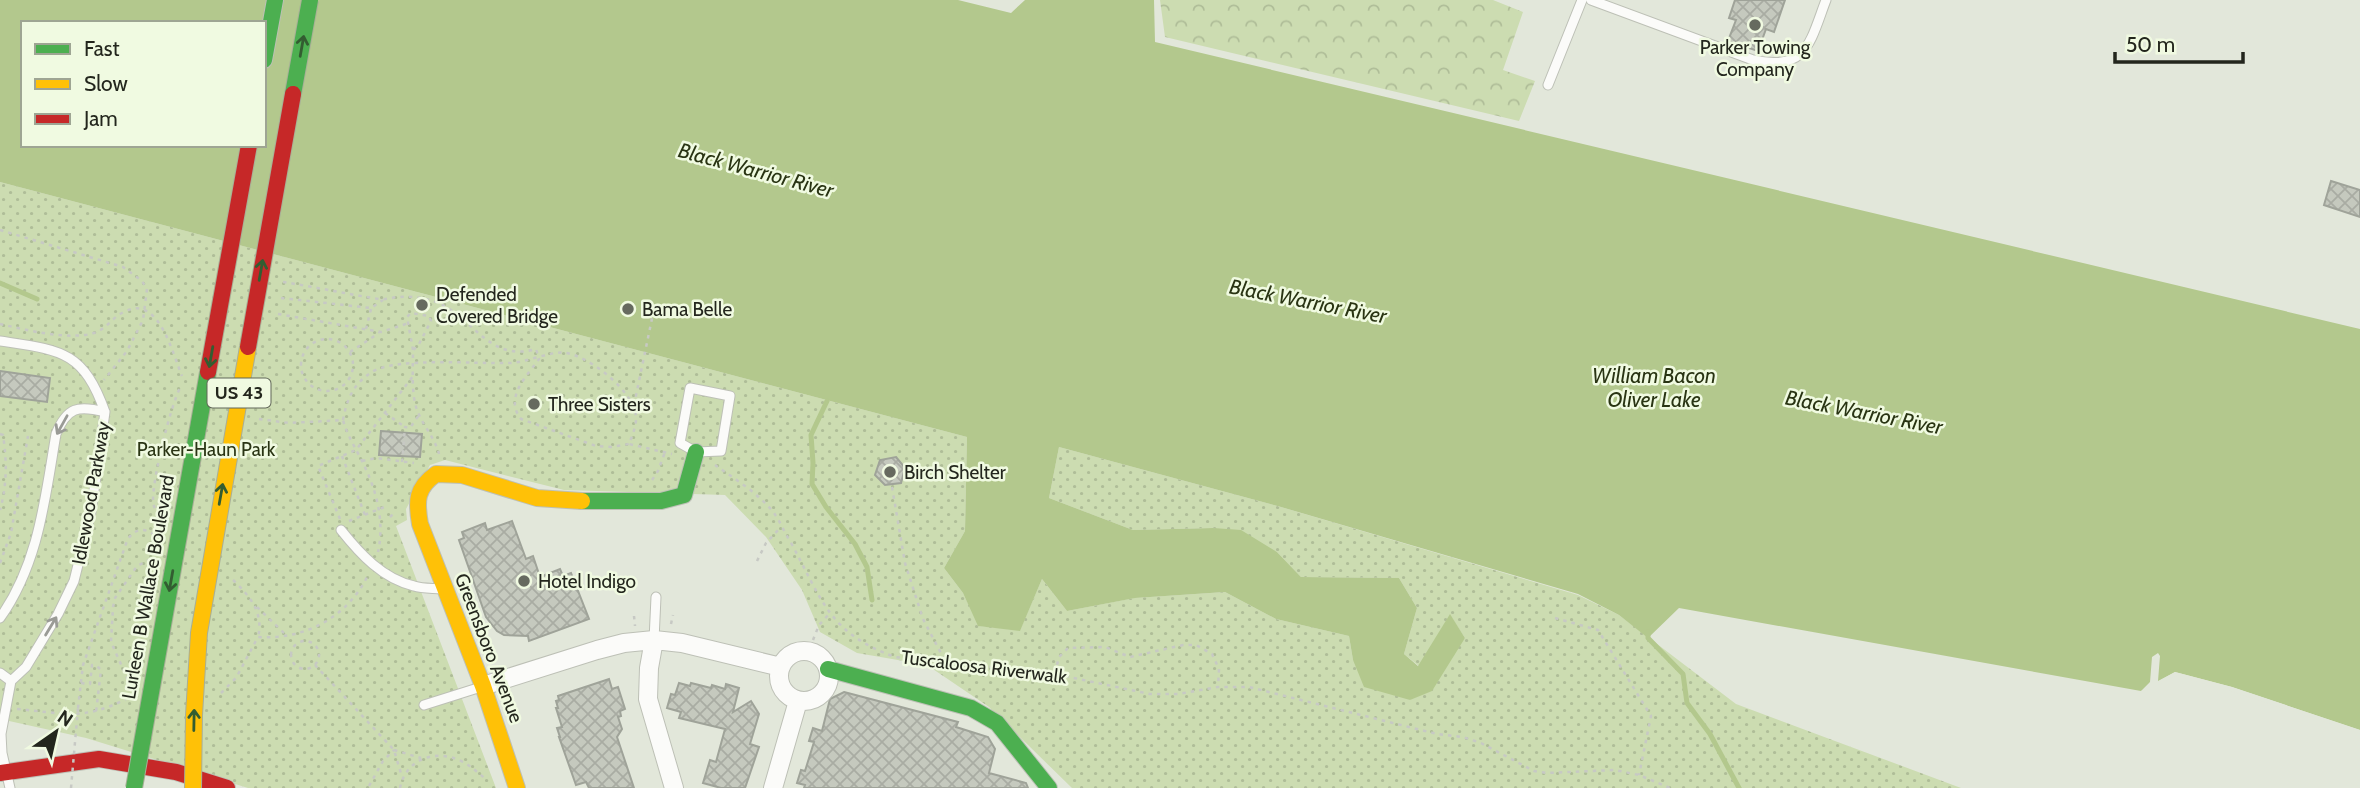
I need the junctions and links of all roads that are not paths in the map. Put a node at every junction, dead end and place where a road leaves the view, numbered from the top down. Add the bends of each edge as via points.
1 (275, 0) edge
2 (310, 0) edge
3 (1582, 0) edge
4 (1591, 0) edge
5 (1826, 0) edge
6 (266, 49) edge
7 (1548, 85) dead end
8 (249, 147) edge
9 (0, 341) edge
10 (105, 411) junction
11 (695, 456) junction
12 (341, 530) dead end
13 (443, 589) junction
14 (656, 597) dead end
15 (0, 618) edge
16 (654, 640) junction
17 (781, 667) junction
18 (828, 669) junction
19 (0, 673) edge
20 (11, 681) junction
21 (483, 686) junction
22 (798, 701) junction
23 (424, 705) dead end
24 (5, 778) edge
25 (134, 788) edge
26 (193, 788) edge
27 (227, 788) edge
28 (517, 788) edge
29 (674, 788) edge
30 (773, 788) edge
31 (1049, 788) edge

1 - 6 main road
26 -> 2 main road, US 43, bridge via 199,633
3 - 7 lane
4 - 5 lane via 1769,64 1796,59 1804,52
8 -> 25 main road, Lurleen B Wallace Boulevard / US 43, bridge
9 - 10 lane, Idlewood Parkway via 69,356 97,388
10 -> 15 lane, Idlewood Parkway via 88,407 72,410 62,419 36,541 26,572
20 -> 10 lane, Idlewood Parkway via 26,667 74,582 91,512
11 - 11 lane via 721,451 730,396 690,388 680,443
11 - 13 main road, Greensboro Avenue via 684,495 661,500 537,498 462,475 436,474 416,496 420,524
12 - 13 lane via 388,575 414,586
13 - 21 main road, Greensboro Avenue
14 - 16 lane
16 - 17 street
16 - 21 street via 597,650
16 - 29 street via 648,699
17 - 18 street via 791,655 806,651 821,657
17 - 22 street via 780,683
18 - 22 street via 830,680 822,695
18 - 31 main road via 989,717
19 - 20 lane
20 - 24 lane, Idlewood Parkway via 1,734
21 - 23 lane
21 - 28 main road, Greensboro Avenue
22 - 30 street
24 - 27 main road via 99,759 176,772

